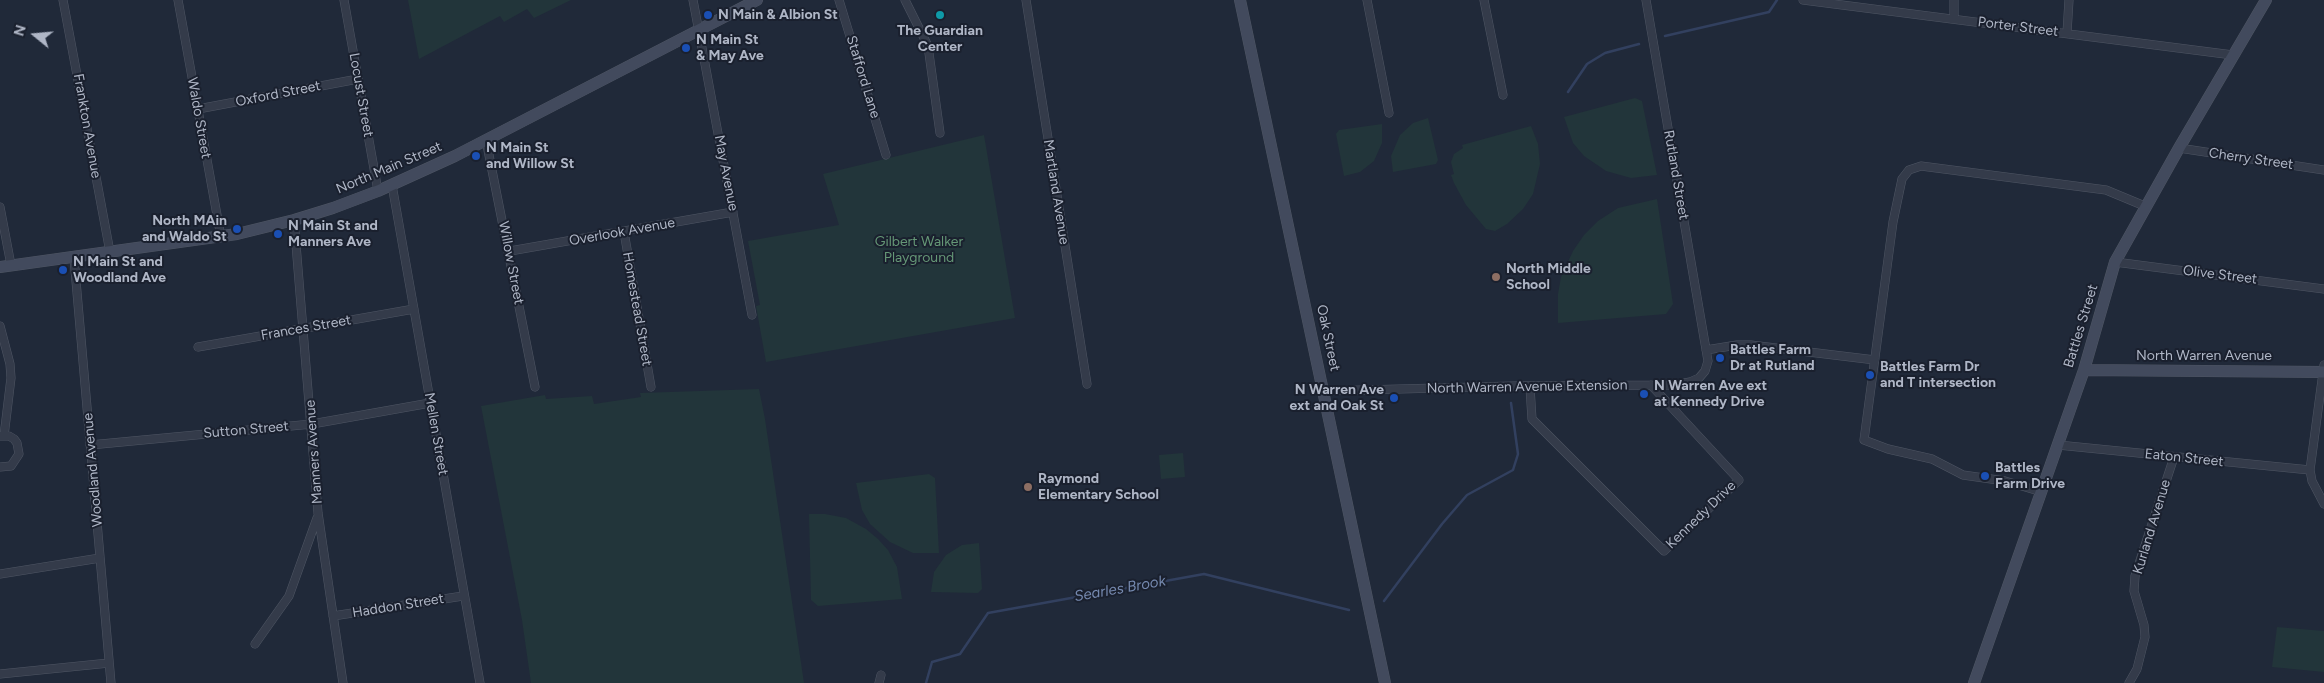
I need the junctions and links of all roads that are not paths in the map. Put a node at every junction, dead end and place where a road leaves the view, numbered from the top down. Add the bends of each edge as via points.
1 (64, 0) edge
2 (178, 0) edge
3 (344, 0) edge
4 (693, 0) edge
5 (757, 0) edge
6 (839, 0) edge
7 (905, 0) edge
8 (1026, 0) edge
9 (1240, 0) edge
10 (1367, 0) edge
11 (1484, 0) edge
12 (1646, 0) edge
13 (1803, 0) edge
14 (1954, 0) edge
15 (2069, 0) edge
16 (2266, 0) edge
17 (1954, 19) junction
18 (700, 31) junction
19 (2067, 34) junction
20 (2233, 55) junction
21 (358, 79) junction
22 (1503, 95) dead end
23 (198, 109) junction
24 (1389, 113) dead end
25 (940, 133) dead end
26 (486, 140) junction
27 (2179, 148) junction
28 (886, 155) dead end
29 (2324, 170) edge
30 (392, 185) junction
31 (378, 191) junction
32 (0, 207) edge
33 (2147, 207) junction
34 (733, 212) junction
35 (294, 220) junction
36 (624, 232) junction
37 (221, 237) junction
38 (510, 251) junction
39 (110, 252) junction
40 (74, 258) junction
41 (2116, 262) junction
42 (6, 266) edge
43 (2324, 289) edge
44 (414, 309) junction
45 (752, 316) dead end
46 (0, 326) edge
47 (304, 329) junction
48 (198, 347) dead end
49 (1706, 350) junction
50 (1875, 360) junction
51 (2084, 370) junction
52 (2324, 370) edge
53 (1087, 384) dead end
54 (1651, 385) junction
55 (535, 387) dead end
56 (650, 387) dead end
57 (1530, 387) junction
58 (1324, 391) junction
59 (430, 403) junction
60 (312, 424) junction
61 (2, 436) edge
62 (90, 445) junction
63 (2058, 445) junction
64 (2174, 457) junction
65 (0, 467) edge
66 (2310, 470) junction
67 (2042, 492) junction
68 (2324, 504) edge
69 (318, 513) junction
70 (100, 558) junction
71 (0, 574) edge
72 (463, 596) junction
73 (333, 616) junction
74 (255, 644) dead end
75 (109, 662) junction
76 (0, 674) edge
77 (111, 683) edge
78 (343, 683) edge
79 (480, 683) edge
80 (1385, 683) edge
81 (1974, 683) edge
82 (2129, 683) edge

1 - 39 street, Frankton Avenue
2 - 23 street, Waldo Street
3 - 21 street, Locust Street
4 - 18 street, May Avenue
5 - 18 main road, North Main Street
6 - 28 street, Stafford Lane
7 - 25 street via 928,46
8 - 53 street, Martland Avenue
9 - 58 main road, Oak Street
10 - 24 street
11 - 22 street
12 - 49 street, Rutland Street
13 - 17 street, Porter Street
14 - 17 street
15 - 19 street
16 - 20 main road, Battles Street
17 - 19 street, Porter Street
18 - 26 main road, North Main Street
18 - 34 street, May Avenue
19 - 20 street, Porter Street
20 - 27 main road, Battles Street
21 - 23 street, Oxford Street
21 - 31 street, Locust Street
23 - 37 street, Waldo Street
26 - 30 main road, North Main Street
26 - 38 street, Willow Street
27 - 29 street, Cherry Street
27 - 33 main road, Battles Street
30 - 31 main road, North Main Street
30 - 44 street, Mellen Street
31 - 35 main road, North Main Street
32 - 42 street
33 - 41 main road, Battles Street
33 - 50 street via 2106,190 1922,166 1909,170 1902,179 1898,194
34 - 36 street, Overlook Avenue
34 - 45 street, May Avenue
35 - 37 main road, North Main Street
35 - 47 street, Manners Avenue
36 - 38 street, Overlook Avenue
36 - 56 street, Homestead Street
37 - 39 main road, North Main Street
38 - 55 street, Willow Street
39 - 40 main road, North Main Street
40 - 42 main road, North Main Street
40 - 62 street, Woodland Avenue
41 - 43 street, Olive Street
41 - 51 main road, Battles Street
44 - 47 street, Frances Street
44 - 59 street, Mellen Street
46 - 61 street via 7,349 11,392
47 - 48 street, Frances Street
47 - 60 street, Manners Avenue
49 - 50 street via 1751,345
49 - 54 street, North Warren Avenue Extension via 1705,371 1699,378 1672,385
50 - 67 street via 1864,440 1932,459 1962,475 2005,481
51 - 52 main road, North Warren Avenue
51 - 63 main road, Battles Street
52 - 66 street
54 - 57 street, North Warren Avenue Extension
54 - 57 street, Kennedy Drive via 1738,480 1664,552 1532,419
57 - 58 street, North Warren Avenue Extension
58 - 80 main road, Oak Street
59 - 60 street, Sutton Street
59 - 72 street, Mellen Street
60 - 62 street, Sutton Street
60 - 69 street, Manners Avenue
61 - 65 street via 14,439 19,454 11,466
62 - 70 street, Woodland Avenue
63 - 64 street, Eaton Street
63 - 67 main road, Battles Street
64 - 66 street, Eaton Street
64 - 82 street, Kurland Avenue via 2135,576 2134,591 2145,637 2137,669
66 - 68 street
67 - 81 main road, Battles Street
69 - 73 street, Manners Avenue
69 - 74 street via 289,596
70 - 71 street
70 - 75 street, Woodland Avenue
72 - 73 street, Haddon Street
72 - 79 street, Mellen Street
73 - 78 street, Manners Avenue
75 - 76 street
75 - 77 street, Woodland Avenue

